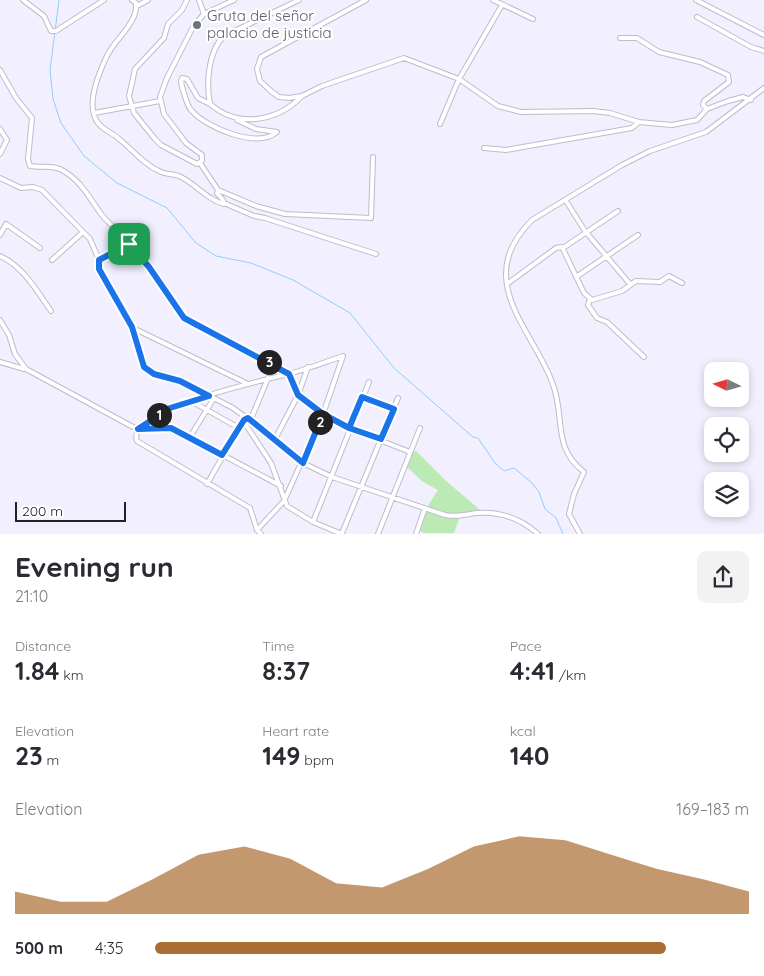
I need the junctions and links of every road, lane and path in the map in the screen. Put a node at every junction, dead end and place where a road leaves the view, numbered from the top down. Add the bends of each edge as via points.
1 (23, 0) edge
2 (104, 0) edge
3 (132, 0) edge
4 (148, 0) edge
5 (187, 0) edge
6 (199, 0) edge
7 (218, 0) edge
8 (234, 0) edge
9 (299, 0) edge
10 (366, 0) edge
11 (493, 0) edge
12 (696, 0) edge
13 (502, 4) junction
14 (137, 6) junction
15 (221, 6) junction
16 (204, 14) junction
17 (697, 17) dead end
18 (533, 19) dead end
19 (764, 35) edge
20 (620, 38) dead end
21 (764, 51) edge
22 (0, 70) edge
23 (459, 79) junction
24 (764, 88) edge
25 (302, 96) junction
26 (750, 100) junction
27 (160, 101) junction
28 (210, 104) junction
29 (130, 106) junction
30 (707, 109) junction
31 (94, 113) junction
32 (234, 118) junction
33 (639, 122) junction
34 (440, 124) dead end
35 (0, 128) edge
36 (484, 148) dead end
37 (0, 154) edge
38 (373, 157) dead end
39 (200, 163) junction
40 (0, 178) edge
41 (218, 190) junction
42 (566, 200) junction
43 (224, 203) junction
44 (618, 211) dead end
45 (585, 231) junction
46 (83, 232) junction
47 (0, 234) edge
48 (638, 235) dead end
49 (129, 244) junction
50 (40, 248) dead end
51 (563, 248) junction
52 (376, 254) dead end
53 (0, 256) edge
54 (605, 257) junction
55 (52, 260) dead end
56 (99, 260) junction
57 (576, 277) junction
58 (682, 283) dead end
59 (507, 284) junction
60 (630, 284) junction
61 (590, 299) junction
62 (51, 311) dead end
63 (0, 320) edge
64 (132, 327) junction
65 (644, 356) dead end
66 (0, 362) edge
67 (308, 366) junction
68 (26, 369) junction
69 (289, 374) junction
70 (268, 378) junction
71 (369, 382) dead end
72 (248, 384) junction
73 (298, 395) junction
74 (209, 396) junction
75 (362, 397) junction
76 (214, 398) junction
77 (398, 398) dead end
78 (191, 401) junction
79 (394, 409) junction
80 (208, 410) junction
81 (323, 414) junction
82 (247, 420) junction
83 (239, 428) junction
84 (349, 428) junction
85 (420, 428) dead end
86 (138, 429) junction
87 (190, 437) junction
88 (381, 439) junction
89 (274, 440) junction
90 (410, 452) junction
91 (222, 455) junction
92 (303, 463) junction
93 (332, 478) junction
94 (207, 484) junction
95 (280, 486) junction
96 (363, 486) junction
97 (393, 498) junction
98 (284, 501) junction
99 (425, 508) junction
100 (313, 522) junction
101 (257, 530) junction
102 (333, 530) junction
103 (342, 533) edge
104 (261, 534) edge
105 (328, 534) edge
106 (378, 534) edge
107 (416, 534) edge
108 (538, 534) edge
109 (580, 534) edge

1 - 2 street via 44,16 54,31
3 - 14 street
4 - 14 street
5 - 29 street via 168,24 164,38 135,69
6 - 16 street
7 - 15 street
8 - 15 street
9 - 28 street via 224,36 216,43 209,83
10 - 25 street via 259,59 258,76 272,92 279,97
11 - 13 street
12 - 19 street
13 - 18 street
13 - 23 street
14 - 31 street via 135,16 114,41 98,75
15 - 16 street
16 - 27 street via 166,78
17 - 21 street
20 - 30 street via 637,38 659,52 700,62 728,75 728,84 704,101
22 - 49 street via 32,118 30,166 60,169 77,181
23 - 25 street via 399,58
23 - 33 street via 509,111 593,111
23 - 34 street
24 - 26 street
25 - 32 street via 277,115 260,119
26 - 30 street via 743,97
26 - 42 street via 706,132 650,151
27 - 29 street
27 - 39 street via 164,114 186,143 202,155
28 - 32 street
28 - 32 street via 198,98 187,79 182,78 190,109 218,130 257,138 277,132 256,129
29 - 31 street
29 - 39 street via 161,145
30 - 33 street via 697,120 689,123
31 - 43 street via 102,127 149,166 180,177 205,195
33 - 36 street via 632,128 526,147 506,150
35 - 37 street via 7,140
38 - 41 street via 371,218 285,214
39 - 41 street
40 - 46 street via 21,188 42,190
41 - 43 street via 217,194
42 - 45 street
42 - 59 street via 532,220 522,230 508,257
43 - 52 street via 254,216
44 - 45 street
45 - 51 street
45 - 54 street
46 - 55 street
46 - 56 street
47 - 50 street via 6,224
48 - 54 street
49 - 56 street
49 - 69 street via 184,318
51 - 57 street
51 - 59 street via 556,248
53 - 62 street via 25,274
54 - 57 street
54 - 60 street
56 - 64 street via 101,275
57 - 61 street
58 - 60 street via 669,276 660,282 640,280
59 - 109 street via 522,323 552,382 565,449 576,467 584,472 569,514
60 - 61 street via 619,292
61 - 65 street via 588,305 595,316 608,322
63 - 68 street via 9,334 15,354
64 - 72 street
64 - 74 street via 142,362 148,371 180,381
66 - 68 street
67 - 69 street
67 - 73 street
67 - 81 street via 343,356
68 - 86 street
69 - 70 street
69 - 73 street
70 - 72 street
70 - 82 street
71 - 75 street
72 - 74 street
73 - 81 street
73 - 89 street
74 - 76 street
74 - 78 street
75 - 79 street
75 - 84 street
76 - 80 street
76 - 82 street
77 - 79 street
78 - 80 street
78 - 86 street via 170,408
79 - 88 street
80 - 83 street
80 - 87 street
81 - 84 street
81 - 92 street
82 - 83 street
82 - 89 street
82 - 95 street
83 - 91 street
84 - 88 street
84 - 93 street
85 - 90 street
86 - 87 street via 171,428
86 - 94 street via 137,441
87 - 91 street
88 - 90 street
88 - 96 street
89 - 92 street
90 - 97 street
91 - 94 street
91 - 95 street
92 - 93 street
92 - 98 street
93 - 96 street
93 - 100 street
94 - 101 street via 250,508
95 - 98 street
96 - 97 street
96 - 103 street
97 - 99 street
97 - 106 street
98 - 100 street via 294,512
98 - 101 street
99 - 107 street
99 - 108 street via 453,516 499,514 520,521
100 - 102 street
101 - 104 street
102 - 103 street
102 - 105 street

